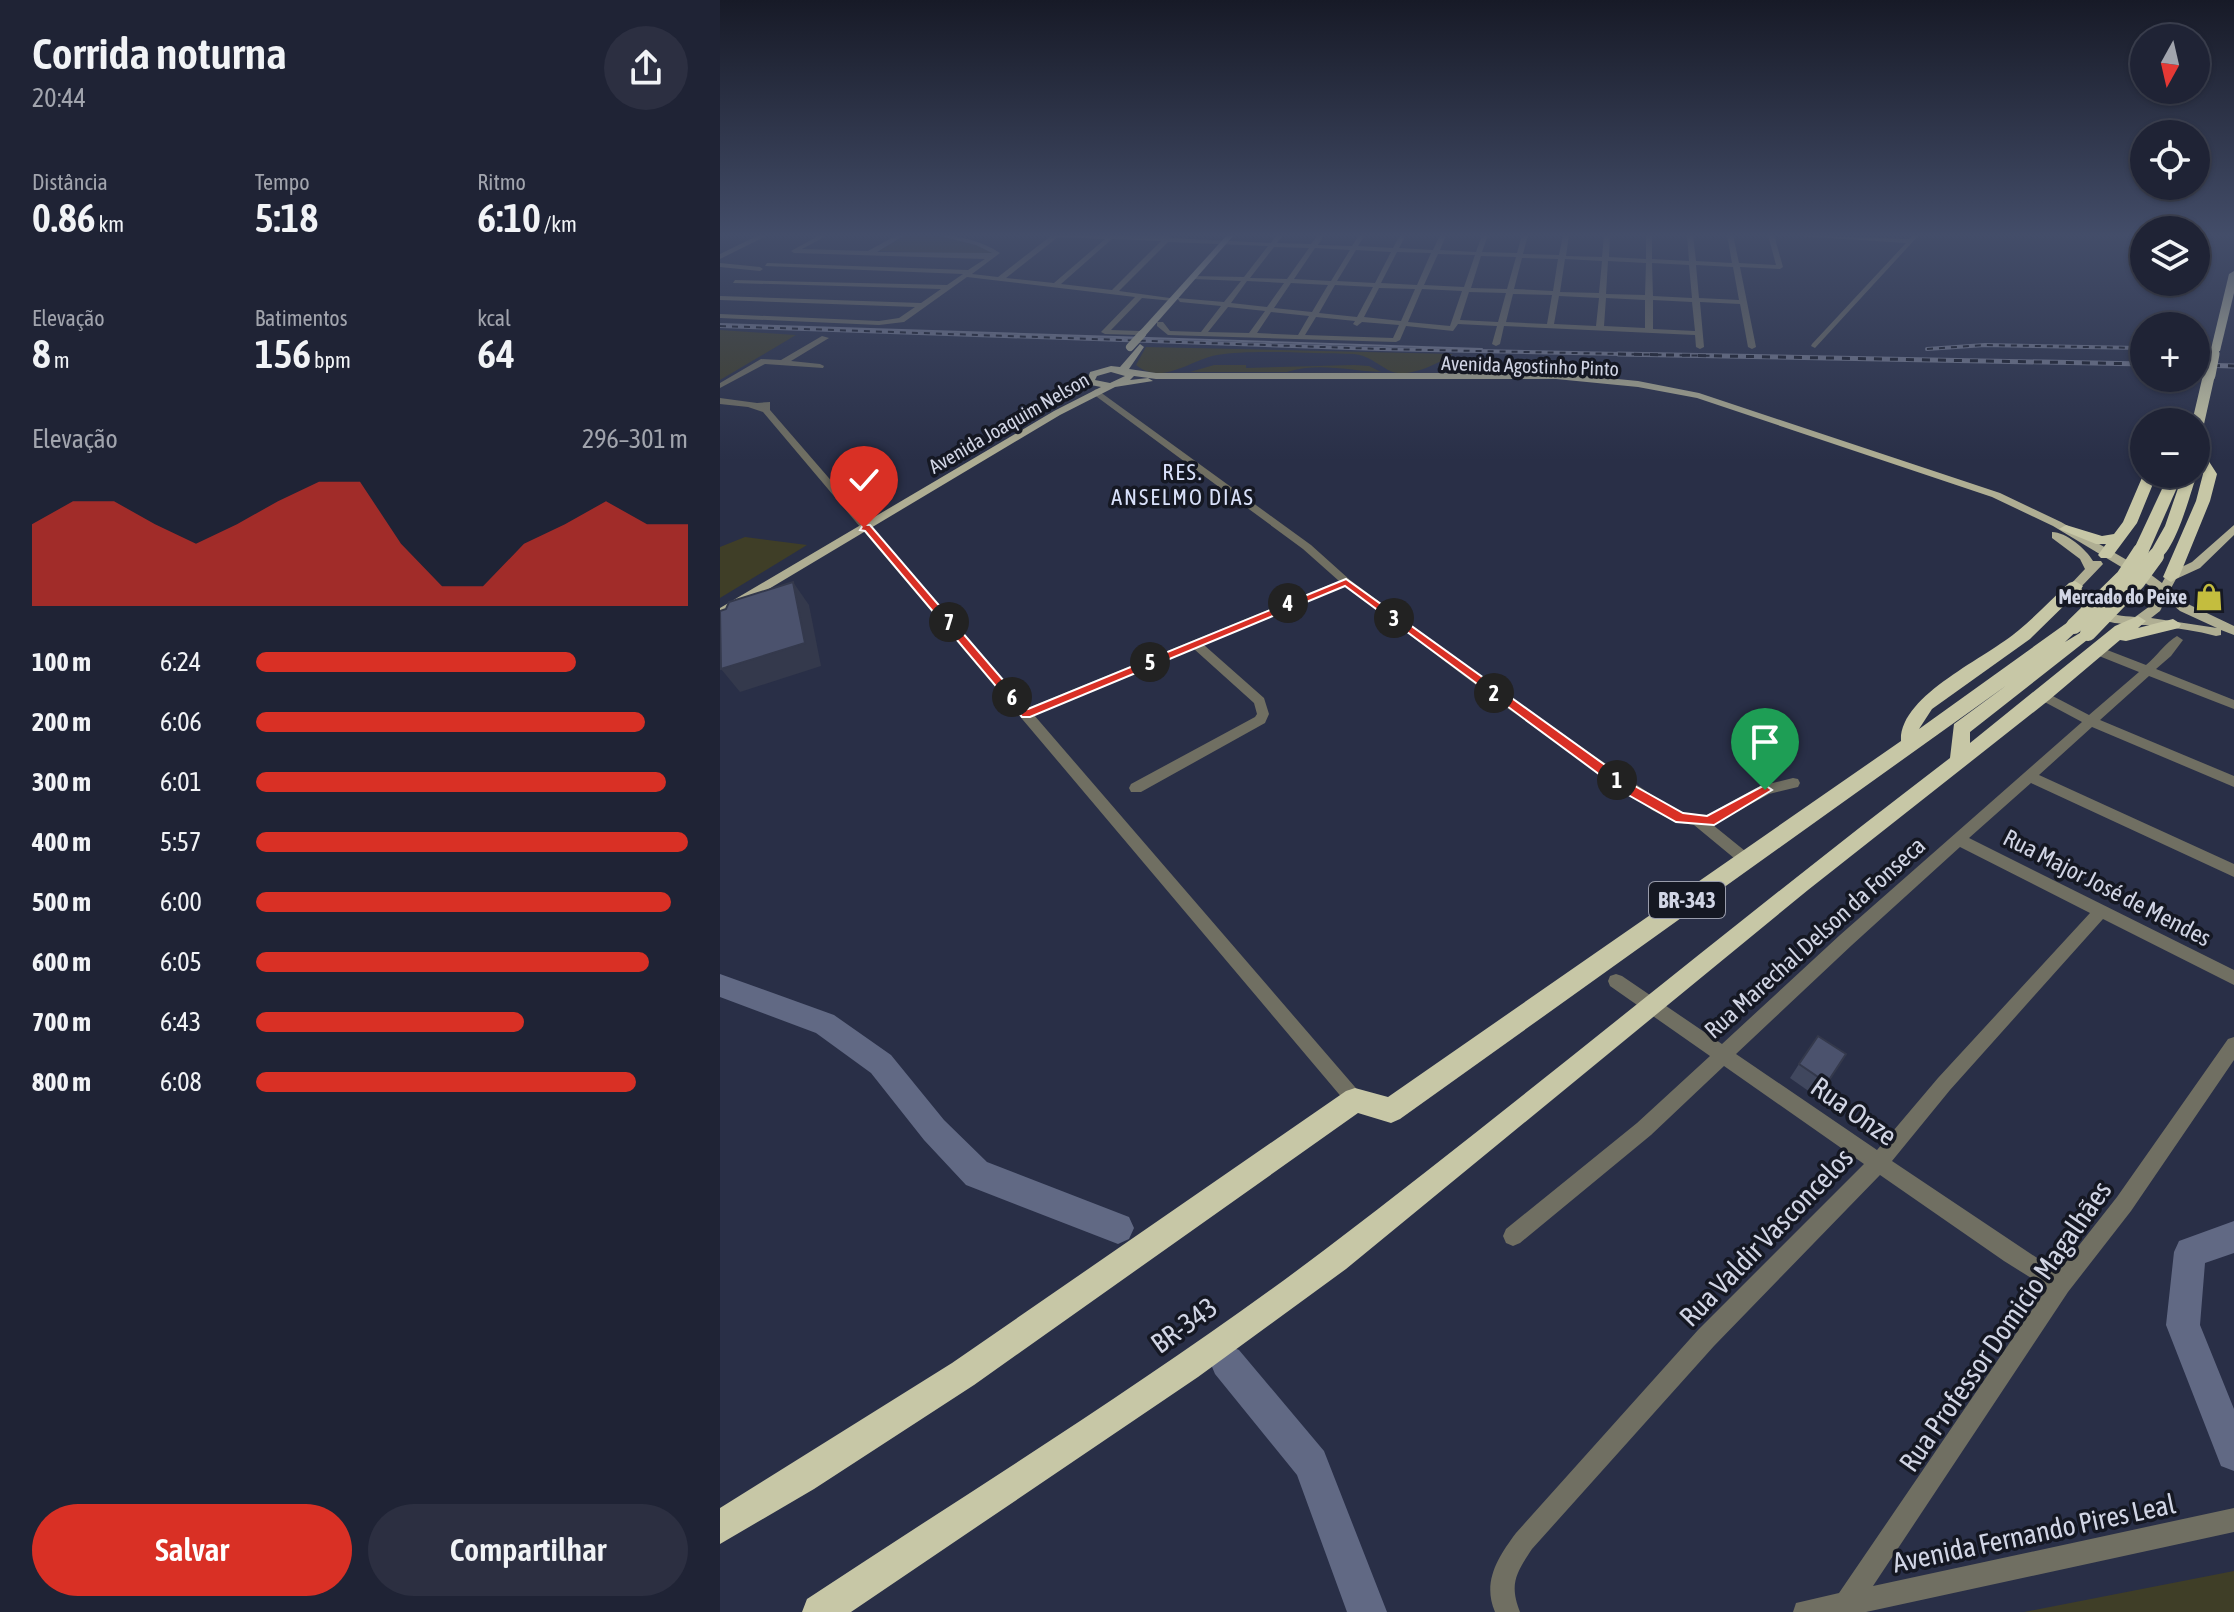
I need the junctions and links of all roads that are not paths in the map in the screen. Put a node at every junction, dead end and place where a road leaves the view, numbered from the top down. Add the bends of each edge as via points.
1 (763, 310) edge
2 (915, 310) edge
3 (1126, 310) edge
4 (1167, 310) edge
5 (1170, 310) edge
6 (1221, 310) edge
7 (1268, 310) edge
8 (1271, 310) edge
9 (1315, 310) edge
10 (1364, 310) edge
11 (1411, 310) edge
12 (1459, 310) edge
13 (1505, 310) edge
14 (1552, 310) edge
15 (1601, 310) edge
16 (1649, 310) edge
17 (1696, 310) edge
18 (1745, 310) edge
19 (1848, 310) edge
20 (2225, 310) edge
21 (1313, 314) junction
22 (720, 316) edge
23 (751, 317) junction
24 (1359, 319) junction
25 (1160, 324) junction
26 (1405, 324) junction
27 (1501, 324) junction
28 (1454, 325) junction
29 (1550, 326) junction
30 (1600, 329) junction
31 (1649, 331) junction
32 (1698, 333) junction
33 (1143, 334) junction
34 (1203, 334) junction
35 (1251, 336) junction
36 (1300, 337) junction
37 (825, 338) dead end
38 (1349, 339) junction
39 (1496, 344) dead end
40 (1815, 346) dead end
41 (1135, 347) junction
42 (1700, 347) dead end
43 (1752, 347) dead end
44 (782, 363) junction
45 (820, 366) dead end
46 (1104, 370) junction
47 (1125, 371) junction
48 (720, 386) edge
49 (1114, 386) junction
50 (1093, 387) junction
51 (720, 401) edge
52 (2202, 408) edge
53 (2144, 488) edge
54 (2171, 488) edge
55 (2185, 488) edge
56 (2206, 488) edge
57 (864, 524) junction
58 (2066, 529) junction
59 (2234, 529) edge
60 (2120, 537) junction
61 (2148, 554) junction
62 (2106, 555) junction
63 (2133, 569) junction
64 (2091, 570) junction
65 (2171, 577) junction
66 (1346, 582) junction
67 (2075, 586) junction
68 (2163, 591) junction
69 (720, 606) edge
70 (720, 614) edge
71 (2138, 621) junction
72 (2234, 631) edge
73 (2175, 632) junction
74 (2234, 638) edge
75 (1195, 643) junction
76 (2100, 650) junction
77 (2147, 671) junction
78 (1992, 696) junction
79 (2043, 696) junction
80 (2234, 705) edge
81 (1026, 714) junction
82 (2090, 721) junction
83 (1911, 744) junction
84 (1959, 761) junction
85 (2029, 776) junction
86 (2234, 782) edge
87 (1793, 783) dead end
88 (1136, 788) dead end
89 (1700, 822) junction
90 (1959, 840) junction
91 (1745, 859) junction
92 (2234, 871) edge
93 (2100, 912) junction
94 (2234, 978) edge
95 (1616, 981) dead end
96 (1650, 1004) junction
97 (2234, 1045) edge
98 (1723, 1054) junction
99 (1355, 1100) junction
100 (1878, 1163) junction
101 (1513, 1236) dead end
102 (2061, 1285) junction
103 (2234, 1520) edge
104 (720, 1527) edge
105 (1846, 1604) junction
106 (820, 1612) edge
107 (1508, 1612) edge
108 (1805, 1612) edge

1 - 23 street
2 - 23 street via 901,320 879,323
3 - 33 street via 1105,332
4 - 33 main road, Avenida Joaquim Nelson
5 - 25 main road, Avenida Joaquim Nelson
6 - 34 street
7 - 35 street
8 - 21 street
9 - 21 street
10 - 24 street
11 - 26 street
12 - 28 street
13 - 27 street
14 - 29 street
15 - 30 street
16 - 31 street
17 - 32 street
18 - 43 street
19 - 40 street
20 - 52 highway, bridge
21 - 24 street
21 - 36 street
22 - 23 street
24 - 26 street
24 - 38 street
25 - 33 main road, Avenida Joaquim Nelson
25 - 34 street via 1166,333
26 - 28 street
26 - 38 street via 1392,340
27 - 28 street
27 - 29 street
27 - 39 street
29 - 30 street
30 - 31 street
31 - 32 street
32 - 42 street
33 - 41 main road, Avenida Joaquim Nelson
34 - 35 street
35 - 36 street
36 - 38 street
37 - 44 street
41 - 46 main road, Avenida Joaquim Nelson
41 - 47 main road, Avenida Joaquim Nelson
44 - 45 street
44 - 48 street via 764,361
46 - 47 main road, Avenida Agostinho Pinto
46 - 50 main road, Avenida Joaquim Nelson via 1090,377
47 - 49 main road, Avenida Joaquim Nelson via 1130,377
47 - 58 main road, Avenida Agostinho Pinto via 1156,376 1556,376 1638,384 1731,406 1996,495
49 - 50 main road, Avenida Joaquim Nelson
49 - 64 main road, Avenida Agostinho Pinto via 1158,380 1541,380 1639,389 1743,416 2003,506 2066,542
50 - 57 main road, Avenida Joaquim Nelson
50 - 66 street via 1315,552
51 - 57 street via 767,404 766,410
53 - 60 highway
54 - 61 highway, BR-343
55 - 61 highway, BR-343 via 2172,526
56 - 65 highway
57 - 69 main road, Avenida Joaquim Nelson
57 - 70 main road, Avenida Joaquim Nelson
57 - 81 street
58 - 60 highway via 2101,541
58 - 62 main road, Avenida Agostinho Pinto
59 - 65 main road via 2196,565
60 - 62 highway
61 - 78 highway, BR-343, bridge via 2137,582
62 - 63 main road, Avenida Agostinho Pinto
62 - 64 main road
63 - 64 main road
63 - 68 main road
64 - 67 main road
65 - 68 main road
66 - 75 street
66 - 89 street via 1628,788 1680,818
67 - 71 main road via 2089,610 2119,621
67 - 83 highway via 2024,635 1926,705 1910,727
68 - 71 main road via 2155,608
68 - 72 main road via 2201,617
71 - 73 main road
71 - 76 highway
73 - 74 main road
73 - 76 highway via 2143,629
73 - 77 street, Rua Marechal Delson da Fonseca via 2174,647
75 - 81 street
75 - 88 street via 1260,701 1263,714
76 - 77 street
76 - 79 highway, BR-343
77 - 80 street
77 - 82 street, Rua Marechal Delson da Fonseca
78 - 83 highway, BR-343
78 - 84 highway, BR-343 via 1961,729
79 - 82 street
79 - 84 highway, BR-343
81 - 99 street
82 - 85 street, Rua Marechal Delson da Fonseca
82 - 86 street
83 - 91 highway, BR-343
84 - 96 highway, BR-343
85 - 90 street, Rua Marechal Delson da Fonseca
85 - 92 street
87 - 89 street via 1765,790
89 - 91 street
90 - 93 street, Rua Major José de Mendes
90 - 98 street, Rua Marechal Delson da Fonseca
91 - 99 highway, BR-343 via 1391,1110
93 - 94 street, Rua Major José de Mendes
93 - 100 street, Rua Valdir Vasconcelos
95 - 96 street, Rua Onze
96 - 98 street, Rua Onze
96 - 106 highway, BR-343 via 1336,1259 1187,1366
97 - 102 street, Rua Professor Domicio Magalhães
98 - 100 street, Rua Onze
98 - 101 street, Rua Marechal Delson da Fonseca via 1644,1129
99 - 104 highway via 824,1466
100 - 102 street, Rua Onze
100 - 107 street, Rua Valdir Vasconcelos via 1706,1338 1524,1541 1502,1576
102 - 105 street, Rua Professor Domicio Magalhães
103 - 105 street, Avenida Fernando Pires Leal
105 - 108 street

